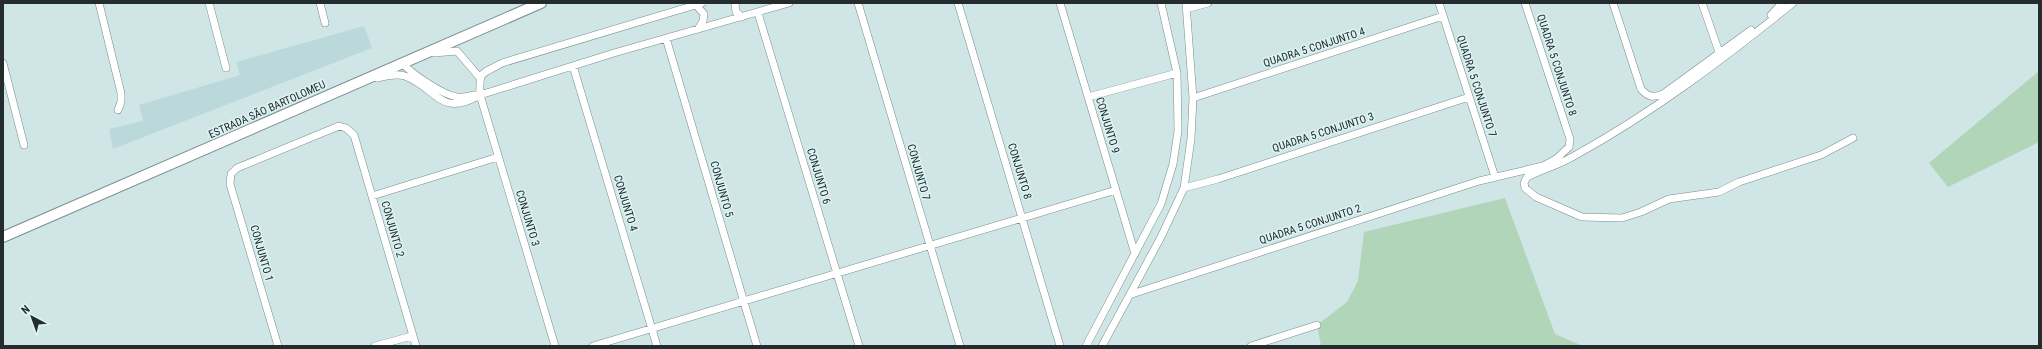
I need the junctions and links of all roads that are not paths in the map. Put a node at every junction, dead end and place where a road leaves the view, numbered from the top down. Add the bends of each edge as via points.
1 (99, 3) edge
2 (209, 3) edge
3 (320, 3) edge
4 (540, 3) edge
5 (735, 3) edge
6 (789, 3) edge
7 (858, 3) edge
8 (958, 3) edge
9 (1060, 3) edge
10 (1161, 3) edge
11 (1208, 3) edge
12 (1439, 3) edge
13 (1525, 3) edge
14 (1612, 3) edge
15 (1702, 3) edge
16 (1782, 3) edge
17 (1793, 3) edge
18 (699, 4) edge
19 (1186, 6) edge
20 (758, 13) junction
21 (742, 16) junction
22 (1443, 16) junction
23 (325, 23) dead end
24 (698, 29) junction
25 (666, 38) junction
26 (455, 40) junction
27 (1719, 52) junction
28 (422, 54) junction
29 (3, 63) edge
30 (402, 63) junction
31 (573, 66) junction
32 (226, 68) dead end
33 (1177, 73) junction
34 (481, 76) junction
35 (359, 81) junction
36 (480, 95) junction
37 (1088, 97) junction
38 (1469, 97) junction
39 (1193, 98) junction
40 (118, 110) dead end
41 (339, 126) joint
42 (1568, 133) joint
43 (1853, 138) dead end
44 (24, 145) dead end
45 (498, 157) junction
46 (1495, 177) junction
47 (1184, 188) junction
48 (1116, 190) junction
49 (372, 196) junction
50 (1023, 218) junction
51 (3, 237) edge
52 (930, 246) junction
53 (1135, 254) junction
54 (838, 274) junction
55 (1132, 294) junction
56 (744, 301) junction
57 (1317, 325) dead end
58 (652, 328) junction
59 (412, 336) junction
60 (278, 346) edge
61 (375, 346) edge
62 (416, 346) edge
63 (555, 346) edge
64 (593, 346) edge
65 (658, 346) edge
66 (757, 346) edge
67 (859, 346) edge
68 (960, 346) edge
69 (1060, 346) edge
70 (1086, 346) edge
71 (1102, 346) edge
72 (1251, 346) edge

1 - 40 street via 121,93
2 - 32 street
3 - 23 street
4 - 26 street, ESTRADA SÃO BARTOLOMEU
5 - 21 street via 736,12
6 - 20 street
7 - 52 street, CONJUNTO 7
8 - 50 street, CONJUNTO 8
9 - 37 street, CONJUNTO 9
10 - 33 street
11 - 19 street
12 - 22 street, QUADRA 5 CONJUNTO 7
13 - 42 street, QUADRA 5 CONJUNTO 8
14 - 27 street via 1641,90 1646,95 1658,96
15 - 27 street
16 - 27 street via 1767,18
17 - 43 street via 1630,123 1574,156 1527,177 1525,188 1547,203 1582,217 1622,218 1669,199 1719,192 1739,182 1821,154
18 - 24 street via 704,14
18 - 34 street via 502,63
19 - 39 street
20 - 21 street
20 - 54 street, CONJUNTO 6
21 - 24 street
22 - 38 street, QUADRA 5 CONJUNTO 7
22 - 39 street, QUADRA 5 CONJUNTO 4
24 - 25 street
25 - 31 street
25 - 56 street, CONJUNTO 5
26 - 28 street, ESTRADA SÃO BARTOLOMEU
26 - 34 street
28 - 30 street, ESTRADA SÃO BARTOLOMEU
28 - 34 street via 457,51
29 - 44 street
30 - 35 street, ESTRADA SÃO BARTOLOMEU
30 - 36 street via 410,71 451,95 461,98
31 - 36 street
31 - 58 street, CONJUNTO 4
33 - 37 street
33 - 53 street via 1178,131 1173,164 1161,204
34 - 36 street, CONJUNTO 3
35 - 36 street via 394,74 405,76 454,105 470,101
35 - 51 street, ESTRADA SÃO BARTOLOMEU
36 - 45 street, CONJUNTO 3
37 - 48 street, CONJUNTO 9
38 - 46 street, QUADRA 5 CONJUNTO 7
38 - 47 street, QUADRA 5 CONJUNTO 3
39 - 47 street via 1191,139
41 - 49 street, CONJUNTO 2 via 354,135
41 - 60 street, CONJUNTO 1 via 237,168 231,174 230,184
42 - 46 street, QUADRA 5 CONJUNTO 2 via 1569,147 1556,159 1543,166
45 - 49 street
45 - 63 street, CONJUNTO 3
46 - 55 street, QUADRA 5 CONJUNTO 2
47 - 55 street
48 - 50 street
48 - 53 street, CONJUNTO 9
49 - 59 street, CONJUNTO 2
50 - 52 street
50 - 69 street, CONJUNTO 8
52 - 54 street
52 - 68 street, CONJUNTO 7
53 - 70 street
54 - 56 street
54 - 67 street, CONJUNTO 6
55 - 71 street
56 - 58 street
56 - 66 street, CONJUNTO 5
57 - 72 street
58 - 64 street
58 - 65 street, CONJUNTO 4
59 - 61 street
59 - 62 street, CONJUNTO 2

